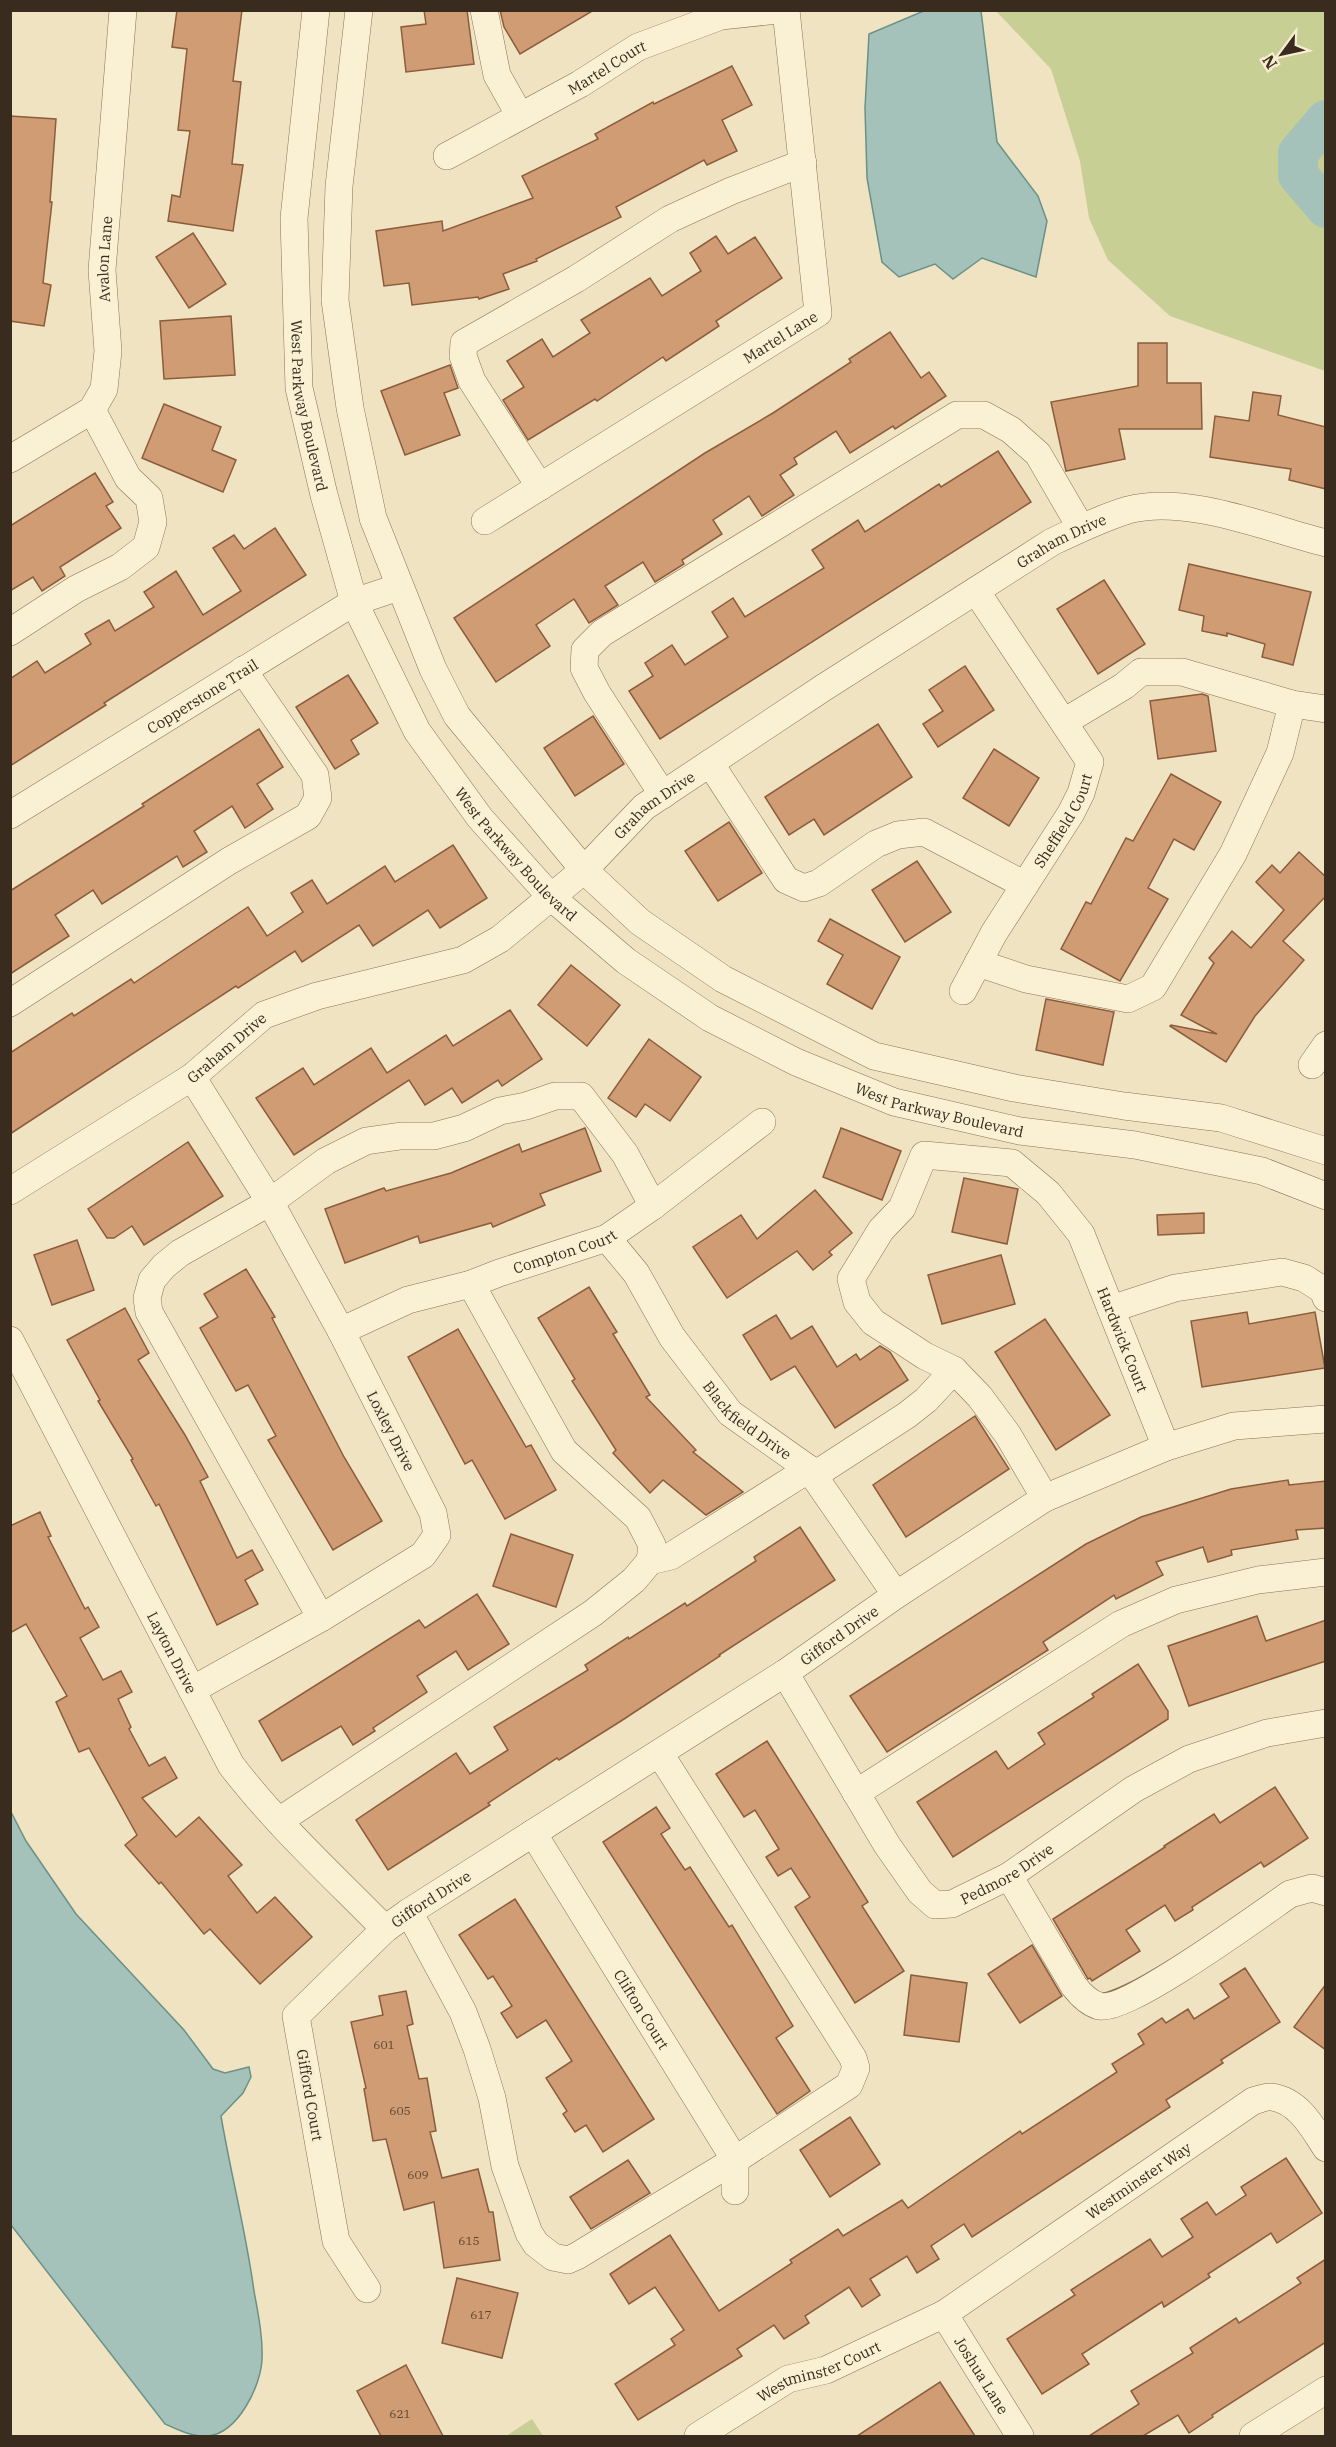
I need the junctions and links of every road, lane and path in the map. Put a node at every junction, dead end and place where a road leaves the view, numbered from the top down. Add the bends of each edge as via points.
1 (123, 10) edge
2 (316, 10) edge
3 (359, 10) edge
4 (484, 10) edge
5 (779, 10) edge
6 (786, 10) edge
7 (520, 116) junction
8 (447, 156) dead end
9 (802, 162) junction
10 (92, 410) junction
11 (10, 459) edge
12 (540, 487) junction
13 (485, 521) dead end
14 (1081, 528) junction
15 (1326, 543) edge
16 (399, 587) junction
17 (976, 591) junction
18 (354, 602) junction
19 (10, 632) edge
20 (243, 670) junction
21 (1292, 704) junction
22 (1326, 709) edge
23 (1064, 722) junction
24 (710, 764) junction
25 (663, 795) junction
26 (10, 815) edge
27 (584, 870) junction
28 (1025, 885) junction
29 (551, 897) junction
30 (978, 963) junction
31 (963, 991) dead end
32 (10, 1003) edge
33 (192, 1077) junction
34 (762, 1122) dead end
35 (1326, 1151) edge
36 (10, 1191) edge
37 (1326, 1196) edge
38 (270, 1202) junction
39 (653, 1206) junction
40 (607, 1238) junction
41 (471, 1284) junction
42 (1326, 1298) edge
43 (1111, 1310) junction
44 (341, 1331) junction
45 (10, 1340) edge
46 (954, 1370) junction
47 (1326, 1419) edge
48 (1166, 1447) junction
49 (811, 1473) junction
50 (1045, 1498) junction
51 (650, 1561) junction
52 (1326, 1572) edge
53 (896, 1595) junction
54 (321, 1618) junction
55 (785, 1673) junction
56 (192, 1690) junction
57 (1326, 1723) edge
58 (660, 1754) junction
59 (856, 1793) junction
60 (279, 1821) junction
61 (533, 1833) junction
62 (1009, 1876) junction
63 (1326, 1892) edge
64 (409, 1912) junction
65 (385, 1929) junction
66 (1326, 2148) edge
67 (735, 2160) junction
68 (735, 2191) dead end
69 (367, 2289) dead end
70 (944, 2314) junction
71 (1326, 2390) edge
72 (698, 2436) edge
73 (1020, 2436) edge
74 (1253, 2436) edge

1 - 10 street, Avalon Lane via 102,270 108,351 104,389
2 - 18 street, West Parkway Boulevard via 294,218 299,388
3 - 16 street via 339,186 334,300 350,408 373,519
4 - 7 street via 497,75
5 - 7 street, Martel Court via 721,16 638,47
6 - 9 street, Martel Lane
7 - 8 street, Martel Court
9 - 12 street, Martel Lane via 818,313
9 - 12 street via 670,219 464,343 463,356 472,381
10 - 11 street
10 - 19 street via 128,478 149,498 153,522 146,547 120,567
12 - 13 street, Martel Lane
14 - 15 street, Graham Drive via 1130,510 1168,506 1238,517
14 - 17 street, Graham Drive
14 - 25 street via 1038,454 1011,430 984,415 957,415 602,633 585,650 584,669
16 - 18 street, Copperstone Trail
16 - 27 street via 457,716
17 - 23 street, Sheffield Court
17 - 24 street, Graham Drive
18 - 20 street, Copperstone Trail
18 - 29 street, West Parkway Boulevard via 417,730 480,818
20 - 26 street, Copperstone Trail
20 - 32 street via 315,775 318,798 308,816 229,861
21 - 22 street
21 - 23 street via 1182,672 1141,672
21 - 30 street via 1280,753 1233,854 1153,987 1128,999 1026,979
23 - 28 street, Sheffield Court via 1090,762 1081,793
24 - 25 street, Graham Drive
24 - 28 street via 786,880 804,888 819,883 876,844 898,835 924,832
25 - 27 street, Graham Drive via 644,807
27 - 29 street, Graham Drive
27 - 35 street via 640,922 723,979 874,1056 1014,1088 1221,1118
28 - 30 street, Sheffield Court
29 - 33 street, Graham Drive via 500,939 463,960 317,996 264,1015
29 - 37 street, West Parkway Boulevard via 626,961 710,1018 796,1062 894,1102 1020,1131 1135,1144 1262,1171
30 - 31 street, Sheffield Court
33 - 36 street, Graham Drive
33 - 38 street, Loxley Drive
34 - 39 street, Compton Court
38 - 39 street via 326,1161 366,1141 434,1136 464,1128 500,1111 555,1096 581,1096 625,1154
38 - 44 street, Loxley Drive
38 - 54 street via 180,1253 152,1280 147,1299 149,1312
39 - 40 street, Compton Court
40 - 41 street, Compton Court
40 - 49 street, Blackfield Drive via 636,1273 672,1337 730,1413
41 - 44 street, Compton Court via 408,1300
41 - 51 street via 564,1451 638,1518 652,1545
42 - 43 street via 1323,1290 1304,1278 1282,1272 1175,1288
43 - 46 street, Hardwick Court via 1081,1234 1048,1193 1012,1163 924,1155 902,1208 881,1230 851,1279 857,1302 873,1322
43 - 48 street, Hardwick Court
44 - 54 street, Loxley Drive via 433,1513 437,1535 423,1555
45 - 56 street, Layton Drive
46 - 49 street via 907,1415
46 - 50 street via 1008,1435
47 - 48 street, Gifford Drive via 1234,1426
48 - 50 street, Gifford Drive
49 - 51 street via 671,1556
49 - 53 street, Blackfield Drive
50 - 53 street, Gifford Drive
51 - 60 street via 634,1580 593,1613
52 - 59 street via 1258,1580 1176,1600 1121,1624
53 - 55 street, Gifford Drive
54 - 56 street, Loxley Drive
55 - 58 street, Gifford Drive
55 - 59 street, Pedmore Drive
56 - 60 street, Layton Drive via 231,1765
57 - 62 street, Pedmore Drive via 1267,1733 1189,1759 1134,1789
58 - 61 street, Gifford Drive
58 - 67 street via 856,2068 849,2085
59 - 62 street, Pedmore Drive via 920,1892 935,1905 952,1904
60 - 65 street, Layton Drive
61 - 64 street, Gifford Drive
61 - 67 street, Clifton Court
62 - 63 street via 1074,1986 1082,1996 1100,2006 1119,2003 1147,1990 1290,1894 1312,1887
64 - 65 street, Gifford Drive
64 - 67 street via 466,2022 492,2098 505,2166 529,2233 553,2257 568,2260 577,2256
65 - 69 street, Gifford Court via 296,2016 336,2241
66 - 70 street, Westminster Way via 1304,2115 1287,2103 1271,2097 1253,2101
67 - 68 street
70 - 72 street, Westminster Court via 826,2370 788,2379
70 - 73 street, Joshua Lane
71 - 74 street

